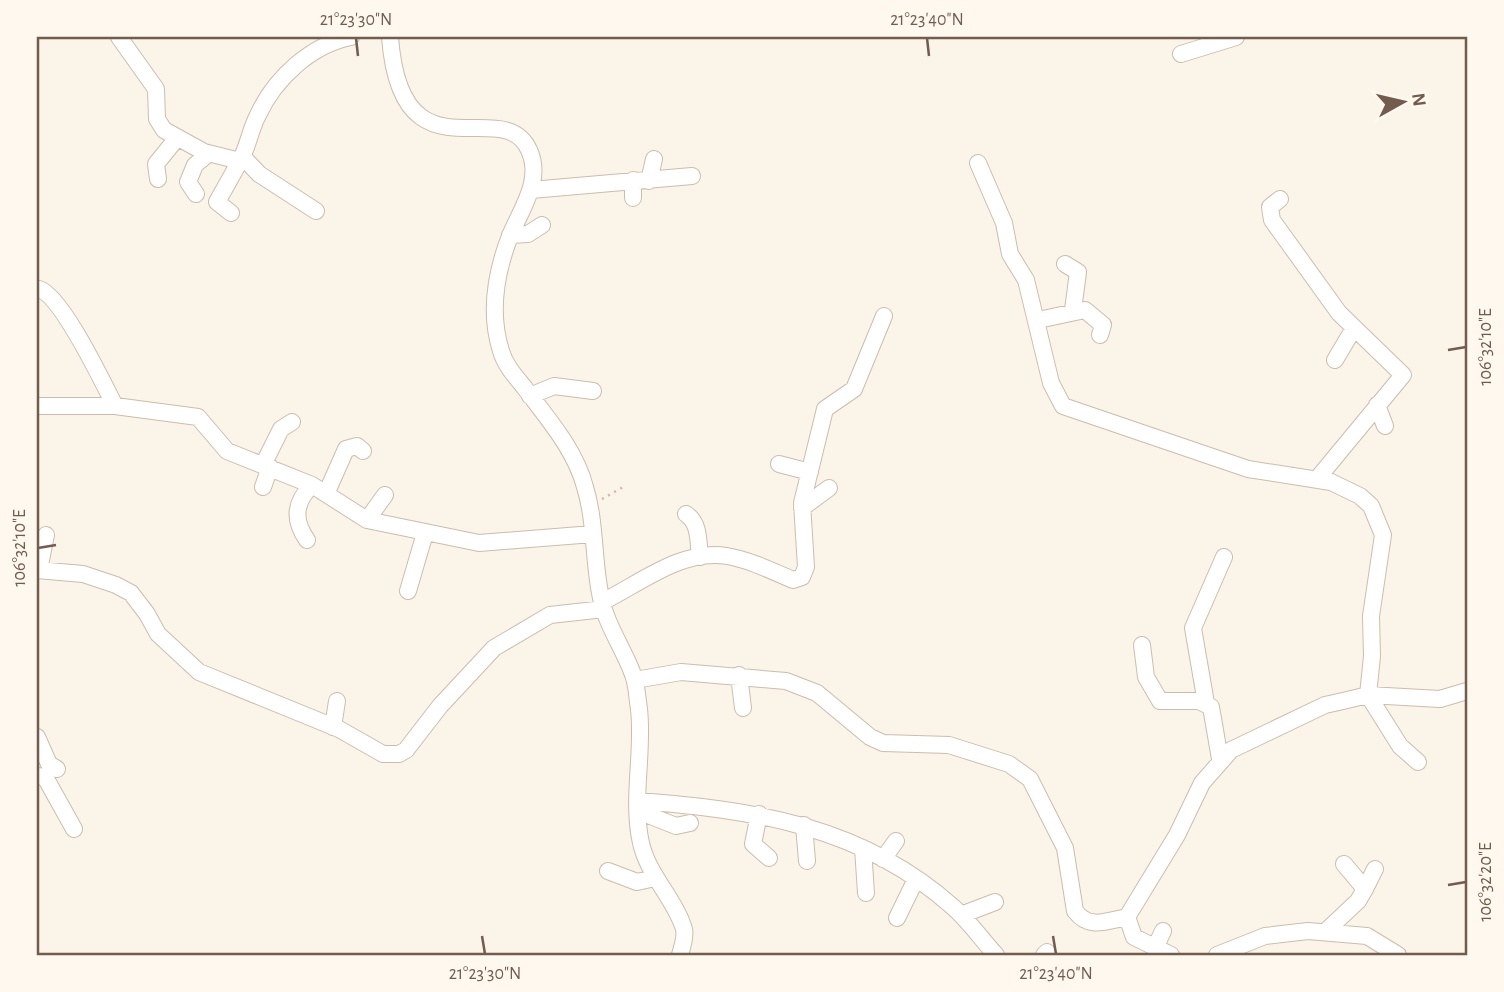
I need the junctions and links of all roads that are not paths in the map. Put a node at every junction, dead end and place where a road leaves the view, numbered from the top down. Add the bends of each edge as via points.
1 (119, 37) edge
2 (351, 37) edge
3 (390, 37) edge
4 (1236, 37) edge
5 (1181, 54) dead end
6 (177, 138) junction
7 (208, 154) junction
8 (242, 159) junction
9 (654, 159) dead end
10 (978, 163) dead end
11 (692, 176) dead end
12 (158, 179) dead end
13 (641, 180) junction
14 (531, 190) junction
15 (196, 194) dead end
16 (633, 198) dead end
17 (1280, 199) dead end
18 (316, 211) dead end
19 (231, 213) dead end
20 (542, 225) dead end
21 (510, 235) junction
22 (1065, 264) dead end
23 (39, 289) dead end
24 (1073, 310) junction
25 (884, 316) dead end
26 (1038, 320) junction
27 (1354, 328) junction
28 (1100, 335) dead end
29 (1335, 360) dead end
30 (593, 391) dead end
31 (530, 396) junction
32 (1377, 405) junction
33 (37, 406) edge
34 (115, 406) junction
35 (292, 422) dead end
36 (1385, 426) dead end
37 (363, 452) dead end
38 (779, 464) dead end
39 (267, 466) junction
40 (810, 472) junction
41 (1318, 479) junction
42 (263, 487) dead end
43 (829, 488) dead end
44 (319, 489) junction
45 (385, 495) dead end
46 (802, 508) junction
47 (686, 514) dead end
48 (367, 520) junction
49 (425, 533) junction
50 (593, 534) junction
51 (46, 535) dead end
52 (307, 540) dead end
53 (700, 557) junction
54 (1224, 557) dead end
55 (38, 570) edge
56 (408, 591) dead end
57 (603, 605) junction
58 (1389, 630) dead end
59 (1372, 638) junction
60 (1142, 645) dead end
61 (739, 675) junction
62 (635, 680) junction
63 (1467, 691) edge
64 (1368, 695) junction
65 (337, 701) dead end
66 (1206, 702) junction
67 (743, 708) dead end
68 (333, 727) junction
69 (37, 737) edge
70 (1220, 759) junction
71 (1418, 762) dead end
72 (57, 769) dead end
73 (37, 776) edge
74 (638, 806) junction
75 (759, 814) junction
76 (691, 823) dead end
77 (804, 825) junction
78 (74, 829) dead end
79 (896, 841) dead end
80 (863, 848) junction
81 (769, 858) dead end
82 (883, 859) junction
83 (807, 861) dead end
84 (1344, 864) dead end
85 (1375, 869) dead end
86 (608, 871) dead end
87 (655, 878) junction
88 (916, 879) junction
89 (1365, 890) junction
90 (866, 893) dead end
91 (995, 902) dead end
92 (961, 915) junction
93 (1127, 917) junction
94 (897, 918) dead end
95 (1163, 931) dead end
96 (1325, 932) junction
97 (1155, 948) junction
98 (680, 955) edge
99 (996, 955) edge
100 (1171, 955) edge
101 (1217, 955) edge
102 (1398, 955) edge

1 - 6 street via 156,89 159,124
2 - 8 street via 319,48 279,82 256,117
3 - 14 street via 393,69 410,108 453,131 488,127 515,135 531,153
4 - 5 street
6 - 7 street
6 - 12 street via 156,164
7 - 8 street
7 - 15 street via 189,177
8 - 18 street
8 - 19 street via 217,202
9 - 13 street
10 - 26 street
11 - 13 street
13 - 14 street
13 - 16 street
14 - 21 street
17 - 27 street via 1270,207 1272,219
20 - 21 street via 528,234
21 - 31 street via 494,313 501,352
22 - 24 street via 1078,272
23 - 34 street via 53,298
24 - 26 street
24 - 28 street via 1085,310 1103,325
25 - 40 street via 854,389 825,409
26 - 41 street via 1055,394 1070,410 1248,469
27 - 29 street
27 - 32 street via 1409,369
30 - 31 street via 554,386
31 - 50 street via 576,462
32 - 36 street
32 - 41 street
33 - 34 street
34 - 39 street via 198,417 227,451
35 - 39 street via 281,429
37 - 44 street via 356,446 346,449
38 - 40 street
39 - 42 street
39 - 44 street
40 - 46 street
41 - 59 street via 1360,496 1378,516 1383,535
43 - 46 street
44 - 48 street
44 - 52 street via 300,499 296,518
45 - 48 street
46 - 53 street via 806,567 798,580 725,555
47 - 53 street via 694,519
48 - 49 street
49 - 50 street via 479,543
49 - 56 street
50 - 57 street
51 - 55 street
53 - 57 street via 662,570
54 - 66 street via 1192,634 1200,655
55 - 68 street via 91,576 116,585 131,593 158,634 199,672
57 - 62 street
57 - 68 street via 550,615 494,648 399,754 383,754
58 - 59 street
59 - 64 street
60 - 66 street via 1146,677 1160,701
61 - 62 street via 665,673
61 - 67 street
61 - 93 street via 786,681 817,693 883,743 949,745 1009,764 1030,779 1065,848 1075,911 1094,924
62 - 74 street via 640,733
63 - 64 street via 1440,699
64 - 70 street via 1325,705
64 - 71 street via 1400,746
65 - 68 street
66 - 70 street via 1213,713
69 - 72 street via 49,764
70 - 93 street
73 - 78 street via 46,777
74 - 75 street
74 - 76 street via 676,826
74 - 87 street via 641,846
75 - 77 street
75 - 81 street via 753,844
77 - 80 street via 845,830
77 - 83 street
79 - 82 street
80 - 82 street
80 - 90 street
82 - 88 street
84 - 89 street
85 - 89 street
86 - 87 street via 637,882
87 - 98 street via 684,929
88 - 92 street
88 - 94 street
89 - 96 street
91 - 92 street
92 - 99 street
93 - 97 street via 1134,937
95 - 97 street
96 - 101 street via 1265,936
96 - 102 street via 1367,936
97 - 100 street

